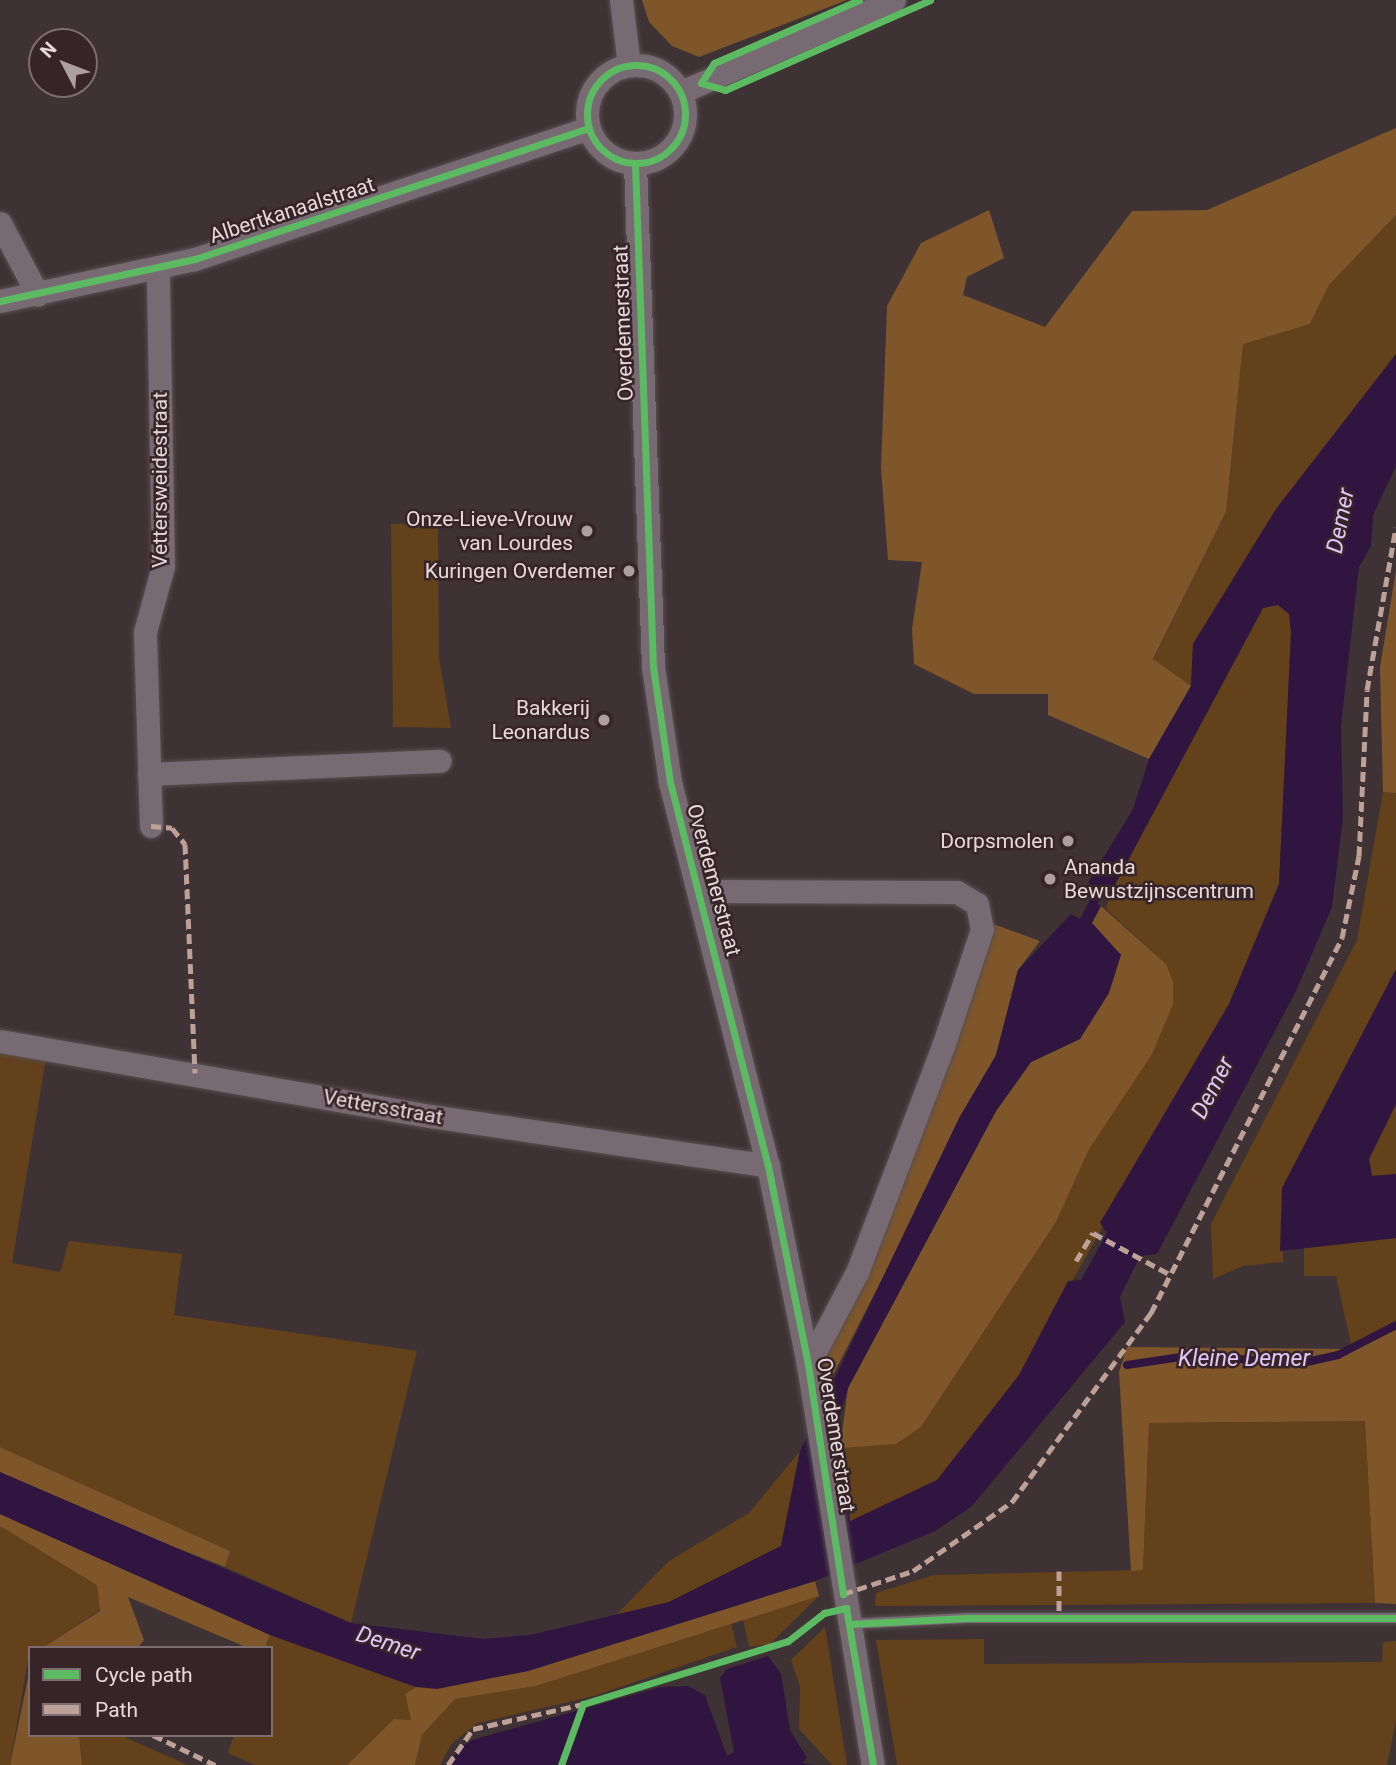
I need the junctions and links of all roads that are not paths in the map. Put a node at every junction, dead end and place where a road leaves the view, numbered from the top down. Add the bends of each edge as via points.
1 (621, 0) edge
2 (894, 0) edge
3 (629, 65) junction
4 (681, 92) junction
5 (589, 128) junction
6 (635, 164) junction
7 (0, 223) edge
8 (158, 268) junction
9 (38, 295) junction
10 (0, 301) edge
11 (440, 761) dead end
12 (149, 774) junction
13 (151, 826) dead end
14 (700, 891) junction
15 (0, 1041) edge
16 (768, 1166) junction
17 (808, 1365) junction
18 (1396, 1618) edge
19 (849, 1624) junction
20 (873, 1765) edge

1 - 3 street
2 - 4 street
3 - 4 street via 659,70
3 - 5 street via 600,80 586,111
4 - 6 street via 683,131 672,148
5 - 6 street via 606,153
5 - 8 street, Albertkanaalstraat via 285,232
6 - 14 street, Overdemerstraat via 653,667 670,782
7 - 9 street
8 - 9 street, Albertkanaalstraat
8 - 12 street, Vettersweidestraat via 163,566 145,632
9 - 10 street, Albertkanaalstraat
11 - 12 street
12 - 13 street, Vettersweidestraat
14 - 16 street, Overdemerstraat
14 - 17 street, Overdemerstraat via 957,892 977,904 982,929 943,1046 856,1272
15 - 16 street, Vettersstraat via 431,1116
16 - 17 street, Overdemerstraat
17 - 19 street, Overdemerstraat
18 - 19 lane via 967,1618
19 - 20 street, Overdemerstraat

